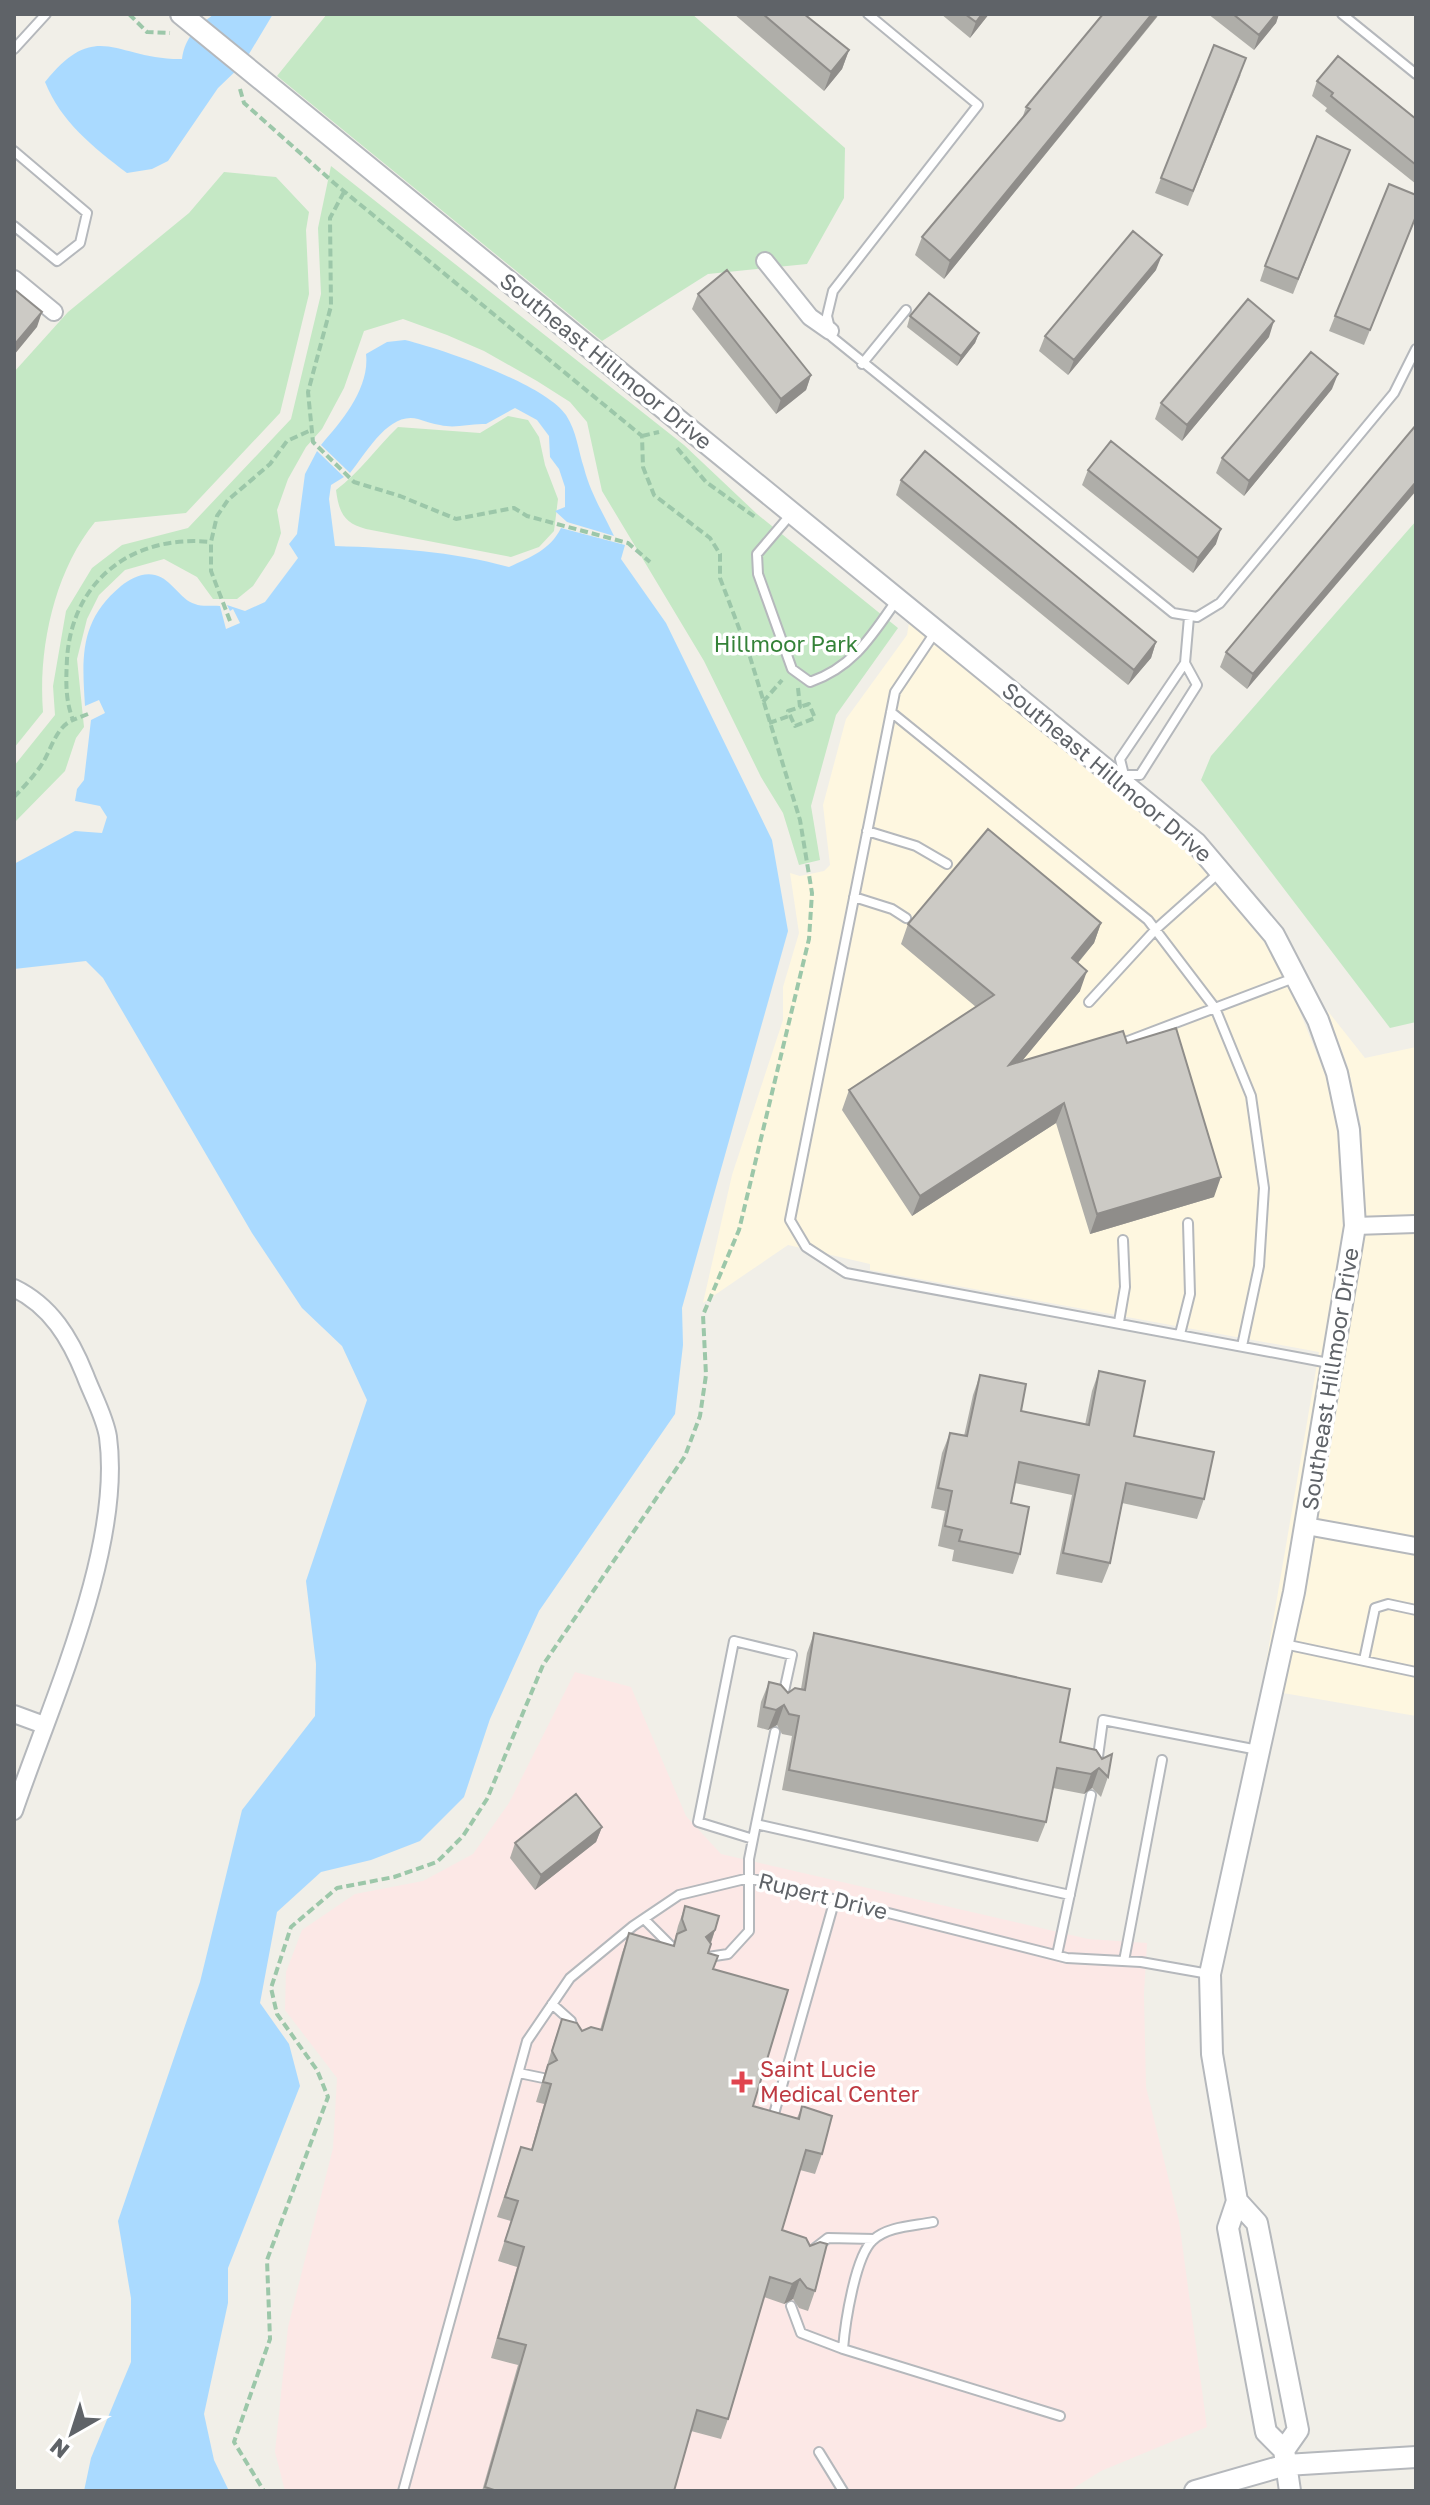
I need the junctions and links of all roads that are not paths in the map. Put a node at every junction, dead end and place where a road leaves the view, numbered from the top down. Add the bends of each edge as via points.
1 (46, 14) edge
2 (868, 14) edge
3 (1342, 14) edge
4 (186, 25) edge
5 (14, 49) edge
6 (1416, 74) edge
7 (14, 151) edge
8 (14, 226) edge
9 (765, 261) dead end
10 (14, 279) edge
11 (906, 310) dead end
12 (54, 312) dead end
13 (830, 331) junction
14 (1416, 349) edge
15 (862, 364) junction
16 (792, 512) junction
17 (898, 599) junction
18 (1189, 617) junction
19 (937, 630) junction
20 (1185, 663) junction
21 (891, 712) junction
22 (1122, 778) junction
23 (867, 831) junction
24 (947, 864) dead end
25 (1222, 870) junction
26 (854, 897) junction
27 (906, 918) dead end
28 (1156, 929) junction
29 (1298, 976) junction
30 (1089, 1002) dead end
31 (1215, 1008) junction
32 (1118, 1044) edge
33 (1188, 1223) dead end
34 (1416, 1224) edge
35 (1355, 1226) junction
36 (1123, 1240) dead end
37 (14, 1288) edge
38 (1119, 1322) junction
39 (1180, 1334) junction
40 (1242, 1346) junction
41 (1333, 1364) junction
42 (1306, 1526) junction
43 (1416, 1546) edge
44 (1416, 1610) edge
45 (1283, 1643) junction
46 (1364, 1660) junction
47 (1416, 1672) edge
48 (781, 1706) edge
49 (14, 1714) edge
50 (44, 1725) junction
51 (775, 1732) edge
52 (1259, 1750) junction
53 (1162, 1760) dead end
54 (1096, 1772) edge
55 (1091, 1795) edge
56 (14, 1811) edge
57 (756, 1824) junction
58 (753, 1839) junction
59 (749, 1878) junction
60 (1070, 1895) junction
61 (835, 1899) junction
62 (644, 1919) junction
63 (672, 1947) edge
64 (1057, 1955) junction
65 (706, 1957) edge
66 (1124, 1961) junction
67 (1210, 1974) junction
68 (552, 2004) junction
69 (577, 2045) edge
70 (519, 2073) junction
71 (543, 2078) edge
72 (774, 2114) edge
73 (1237, 2201) junction
74 (933, 2222) dead end
75 (874, 2239) junction
76 (805, 2260) edge
77 (791, 2306) edge
78 (843, 2349) junction
79 (1060, 2416) dead end
80 (819, 2452) dead end
81 (1416, 2457) edge
82 (1285, 2458) junction
83 (403, 2491) edge
84 (843, 2491) edge
85 (1195, 2491) edge
86 (1290, 2491) edge

1 - 5 lane
2 - 13 lane via 978,105 833,291 827,316
3 - 6 lane
4 - 16 street, Southeast Hillmoor Drive
7 - 8 lane via 87,213 80,243 57,261
9 - 13 street via 810,317
10 - 12 street
11 - 15 lane
13 - 15 lane via 836,343
14 - 18 lane via 1394,393 1220,603
15 - 18 lane via 1173,613
16 - 17 street, Southeast Hillmoor Drive
16 - 17 lane via 757,554 758,574 792,669 810,682 832,674 850,662
17 - 19 street, Southeast Hillmoor Drive
18 - 20 lane
19 - 21 lane via 895,692
19 - 22 street, Southeast Hillmoor Drive
20 - 22 lane via 1120,759
20 - 22 lane via 1197,685 1140,775
21 - 23 lane
21 - 28 lane
22 - 25 street, Southeast Hillmoor Drive
23 - 24 lane via 916,846
23 - 26 lane
25 - 28 lane
25 - 29 street, Southeast Hillmoor Drive via 1274,935
26 - 27 lane
26 - 38 lane via 790,1220 806,1247 846,1273
28 - 30 lane
28 - 31 lane
29 - 31 lane
29 - 35 street, Southeast Hillmoor Drive via 1337,1073 1349,1130
31 - 32 lane
31 - 40 lane via 1251,1096 1264,1188 1259,1266
33 - 39 lane via 1190,1294
34 - 35 street
35 - 41 street, Southeast Hillmoor Drive
36 - 38 lane via 1125,1287
37 - 50 street via 34,1298 70,1338 108,1436 107,1530
38 - 39 lane
39 - 40 lane
40 - 41 lane
41 - 42 street, Southeast Hillmoor Drive
42 - 43 street
42 - 45 street, Southeast Hillmoor Drive
44 - 46 lane via 1388,1604 1375,1608
45 - 46 lane
45 - 52 street, Southeast Hillmoor Drive
46 - 47 lane
48 - 58 lane via 792,1655 734,1641 698,1822
49 - 50 street
50 - 56 street
51 - 57 lane
52 - 54 lane via 1103,1720
52 - 67 street, Southeast Hillmoor Drive
53 - 66 lane
55 - 60 lane
57 - 58 lane
57 - 60 lane
58 - 59 lane
59 - 61 lane, Rupert Drive
59 - 62 lane, Rupert Drive via 679,1895
59 - 65 lane via 749,1931 728,1954
60 - 64 lane
61 - 64 lane, Rupert Drive
61 - 72 lane
62 - 63 lane
62 - 68 lane, Rupert Drive via 570,1978
64 - 66 lane, Rupert Drive
66 - 67 lane, Rupert Drive
67 - 73 street, Southeast Hillmoor Drive via 1212,2054
68 - 69 lane via 571,2021
68 - 70 lane, Rupert Drive via 527,2041
70 - 71 lane
70 - 83 lane, Rupert Drive
73 - 82 street, Southeast Hillmoor Drive via 1228,2228 1266,2432
73 - 82 street, Southeast Hillmoor Drive via 1257,2223 1298,2430
74 - 75 lane via 887,2231
75 - 76 lane via 828,2238
75 - 78 lane via 865,2253
77 - 78 lane via 801,2333
78 - 79 lane
80 - 84 lane
81 - 82 street
82 - 85 street
82 - 86 street, Southeast Hillmoor Drive

